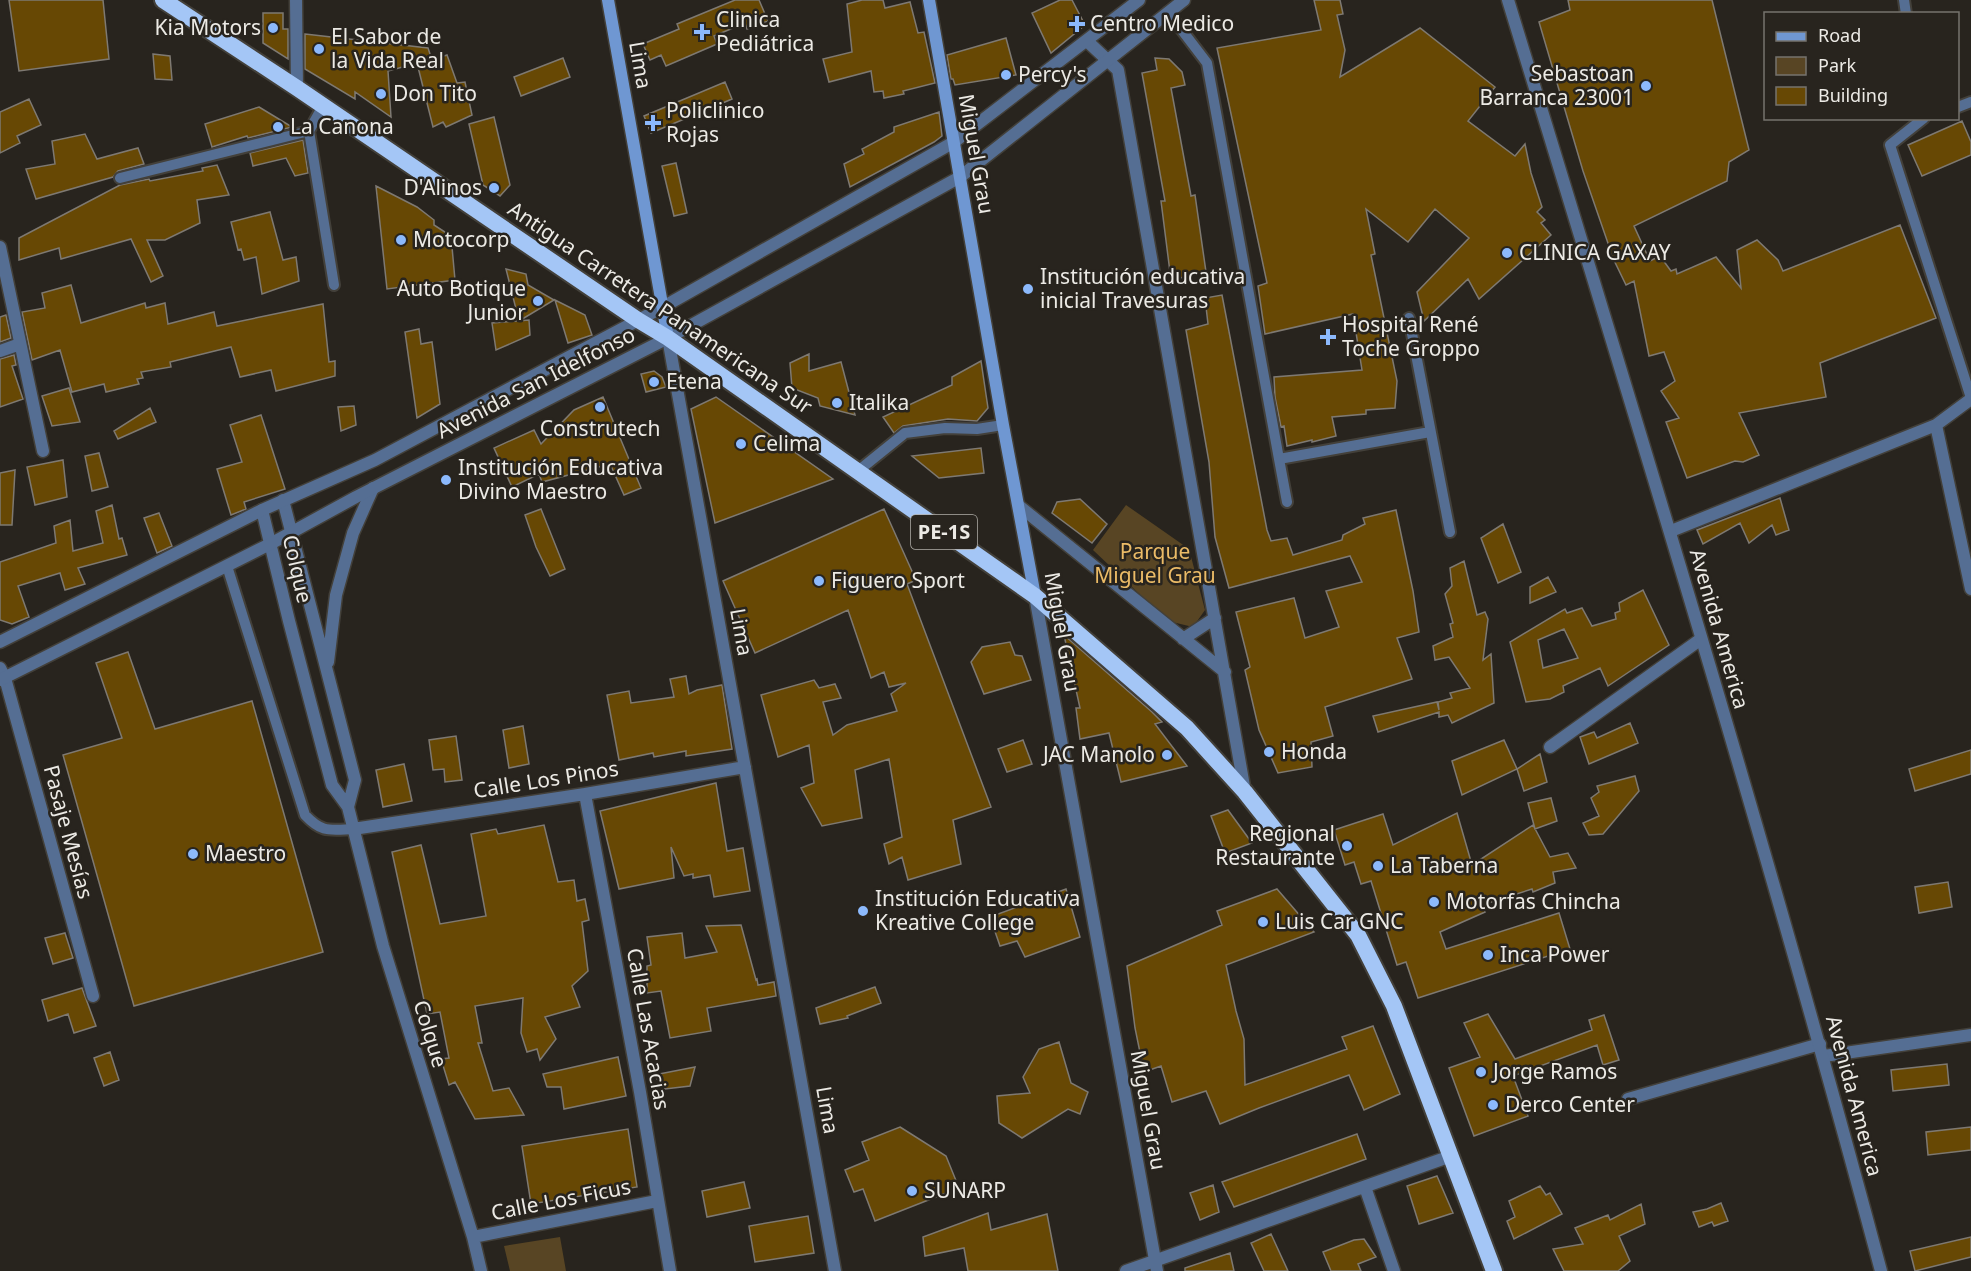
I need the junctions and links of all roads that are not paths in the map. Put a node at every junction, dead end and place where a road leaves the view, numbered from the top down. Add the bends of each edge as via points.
1 (163, 0) edge
2 (296, 0) edge
3 (608, 0) edge
4 (929, 0) edge
5 (1139, 0) edge
6 (1184, 0) edge
7 (1508, 0) edge
8 (1168, 12) junction
9 (1087, 41) junction
10 (1107, 60) junction
11 (297, 88) junction
12 (323, 106) junction
13 (1921, 120) edge
14 (309, 131) junction
15 (954, 142) junction
16 (960, 177) junction
17 (120, 178) dead end
18 (0, 248) edge
19 (334, 285) dead end
20 (663, 307) junction
21 (1409, 318) dead end
22 (638, 320) junction
23 (668, 338) junction
24 (20, 344) junction
25 (0, 351) edge
26 (1971, 398) edge
27 (1003, 425) junction
28 (1936, 425) junction
29 (1430, 432) junction
30 (43, 452) dead end
31 (1279, 459) junction
32 (858, 471) junction
33 (373, 488) junction
34 (283, 500) junction
35 (1287, 502) dead end
36 (1019, 506) junction
37 (262, 510) junction
38 (292, 531) junction
39 (1671, 531) junction
40 (1449, 532) dead end
41 (272, 543) junction
42 (227, 566) junction
43 (1971, 589) edge
44 (1035, 596) junction
45 (1215, 618) junction
46 (1184, 639) junction
47 (1701, 639) junction
48 (0, 642) edge
49 (328, 669) junction
50 (1225, 672) junction
51 (2, 676) edge
52 (1550, 747) dead end
53 (745, 767) junction
54 (1245, 792) junction
55 (585, 794) junction
56 (348, 807) junction
57 (353, 829) junction
58 (93, 996) dead end
59 (1971, 1035) edge
60 (1822, 1050) junction
61 (1628, 1099) dead end
62 (1451, 1155) junction
63 (1365, 1187) junction
64 (657, 1201) junction
65 (473, 1237) junction
66 (1156, 1266) edge
67 (482, 1271) edge
68 (670, 1271) edge
69 (835, 1271) edge
70 (1126, 1271) edge
71 (1394, 1271) edge
72 (1494, 1271) edge
73 (1881, 1271) edge

1 - 11 highway, Antigua Carretera Panamericana Sur / PE-1S
2 - 11 street
3 - 20 main road, Lima
4 - 15 main road, Miguel Grau
5 - 9 street, Avenida San Idelfonso
6 - 8 street, Avenida San Idelfonso
7 - 39 street, Avenida America
8 - 10 street, Avenida San Idelfonso
8 - 31 lane via 1207,63
9 - 10 street
9 - 15 street, Avenida San Idelfonso
10 - 16 street, Avenida San Idelfonso
10 - 45 street via 1118,70
11 - 12 highway, Antigua Carretera Panamericana Sur / PE-1S
12 - 14 lane
12 - 22 highway, Antigua Carretera Panamericana Sur / PE-1S
13 - 26 lane via 1890,145
14 - 17 lane
14 - 19 lane
15 - 16 main road, Miguel Grau
15 - 20 street, Avenida San Idelfonso
16 - 23 street, Avenida San Idelfonso
16 - 27 main road, Miguel Grau
18 - 24 street
20 - 22 street, Avenida San Idelfonso
20 - 23 main road, Lima
21 - 29 lane
22 - 23 highway, Antigua Carretera Panamericana Sur / PE-1S
22 - 34 street, Avenida San Idelfonso via 375,459
23 - 32 highway, Antigua Carretera Panamericana Sur / PE-1S
23 - 33 street, Avenida San Idelfonso
23 - 53 street, Lima
24 - 25 street
24 - 30 street
26 - 28 street
27 - 32 lane via 905,433
27 - 36 main road, Miguel Grau
28 - 39 street
28 - 43 street
29 - 31 lane
29 - 40 lane
31 - 35 lane
32 - 44 highway, Antigua Carretera Panamericana Sur / PE-1S
33 - 38 street, Avenida San Idelfonso
33 - 49 street, Colque via 353,533 336,595
34 - 37 street, Avenida San Idelfonso
34 - 38 street, Colque
36 - 44 main road, Miguel Grau
36 - 46 street
37 - 41 street, Colque
37 - 48 street, Avenida San Idelfonso
38 - 41 street, Avenida San Idelfonso
38 - 49 street, Colque
39 - 47 street, Avenida America
41 - 42 street, Avenida San Idelfonso
41 - 56 street, Colque via 332,785
42 - 51 street, Avenida San Idelfonso
42 - 57 lane via 304,815 325,831
44 - 54 highway, Antigua Carretera Panamericana Sur / PE-1S via 1187,728
44 - 66 street, Miguel Grau
45 - 46 street
45 - 50 street
46 - 50 street
47 - 52 street
47 - 60 street, Avenida America
49 - 56 street, Colque via 355,780
50 - 54 street
51 - 58 street, Pasaje Mesías
53 - 55 street, Calle Los Pinos
53 - 69 street, Lima
54 - 62 highway, Antigua Carretera Panamericana Sur / PE-1S via 1358,935 1394,1006
55 - 57 street, Calle Los Pinos
55 - 64 street, Calle Las Acacias
56 - 57 street, Colque
57 - 65 street, Colque via 383,946
59 - 60 street
60 - 61 street
60 - 73 street, Avenida America
62 - 63 street
62 - 72 highway, Antigua Carretera Panamericana Sur / PE-1S
63 - 66 street
63 - 71 street
64 - 65 street, Calle Los Ficus
64 - 68 street, Calle Las Acacias
65 - 67 street, Colque
66 - 70 street

